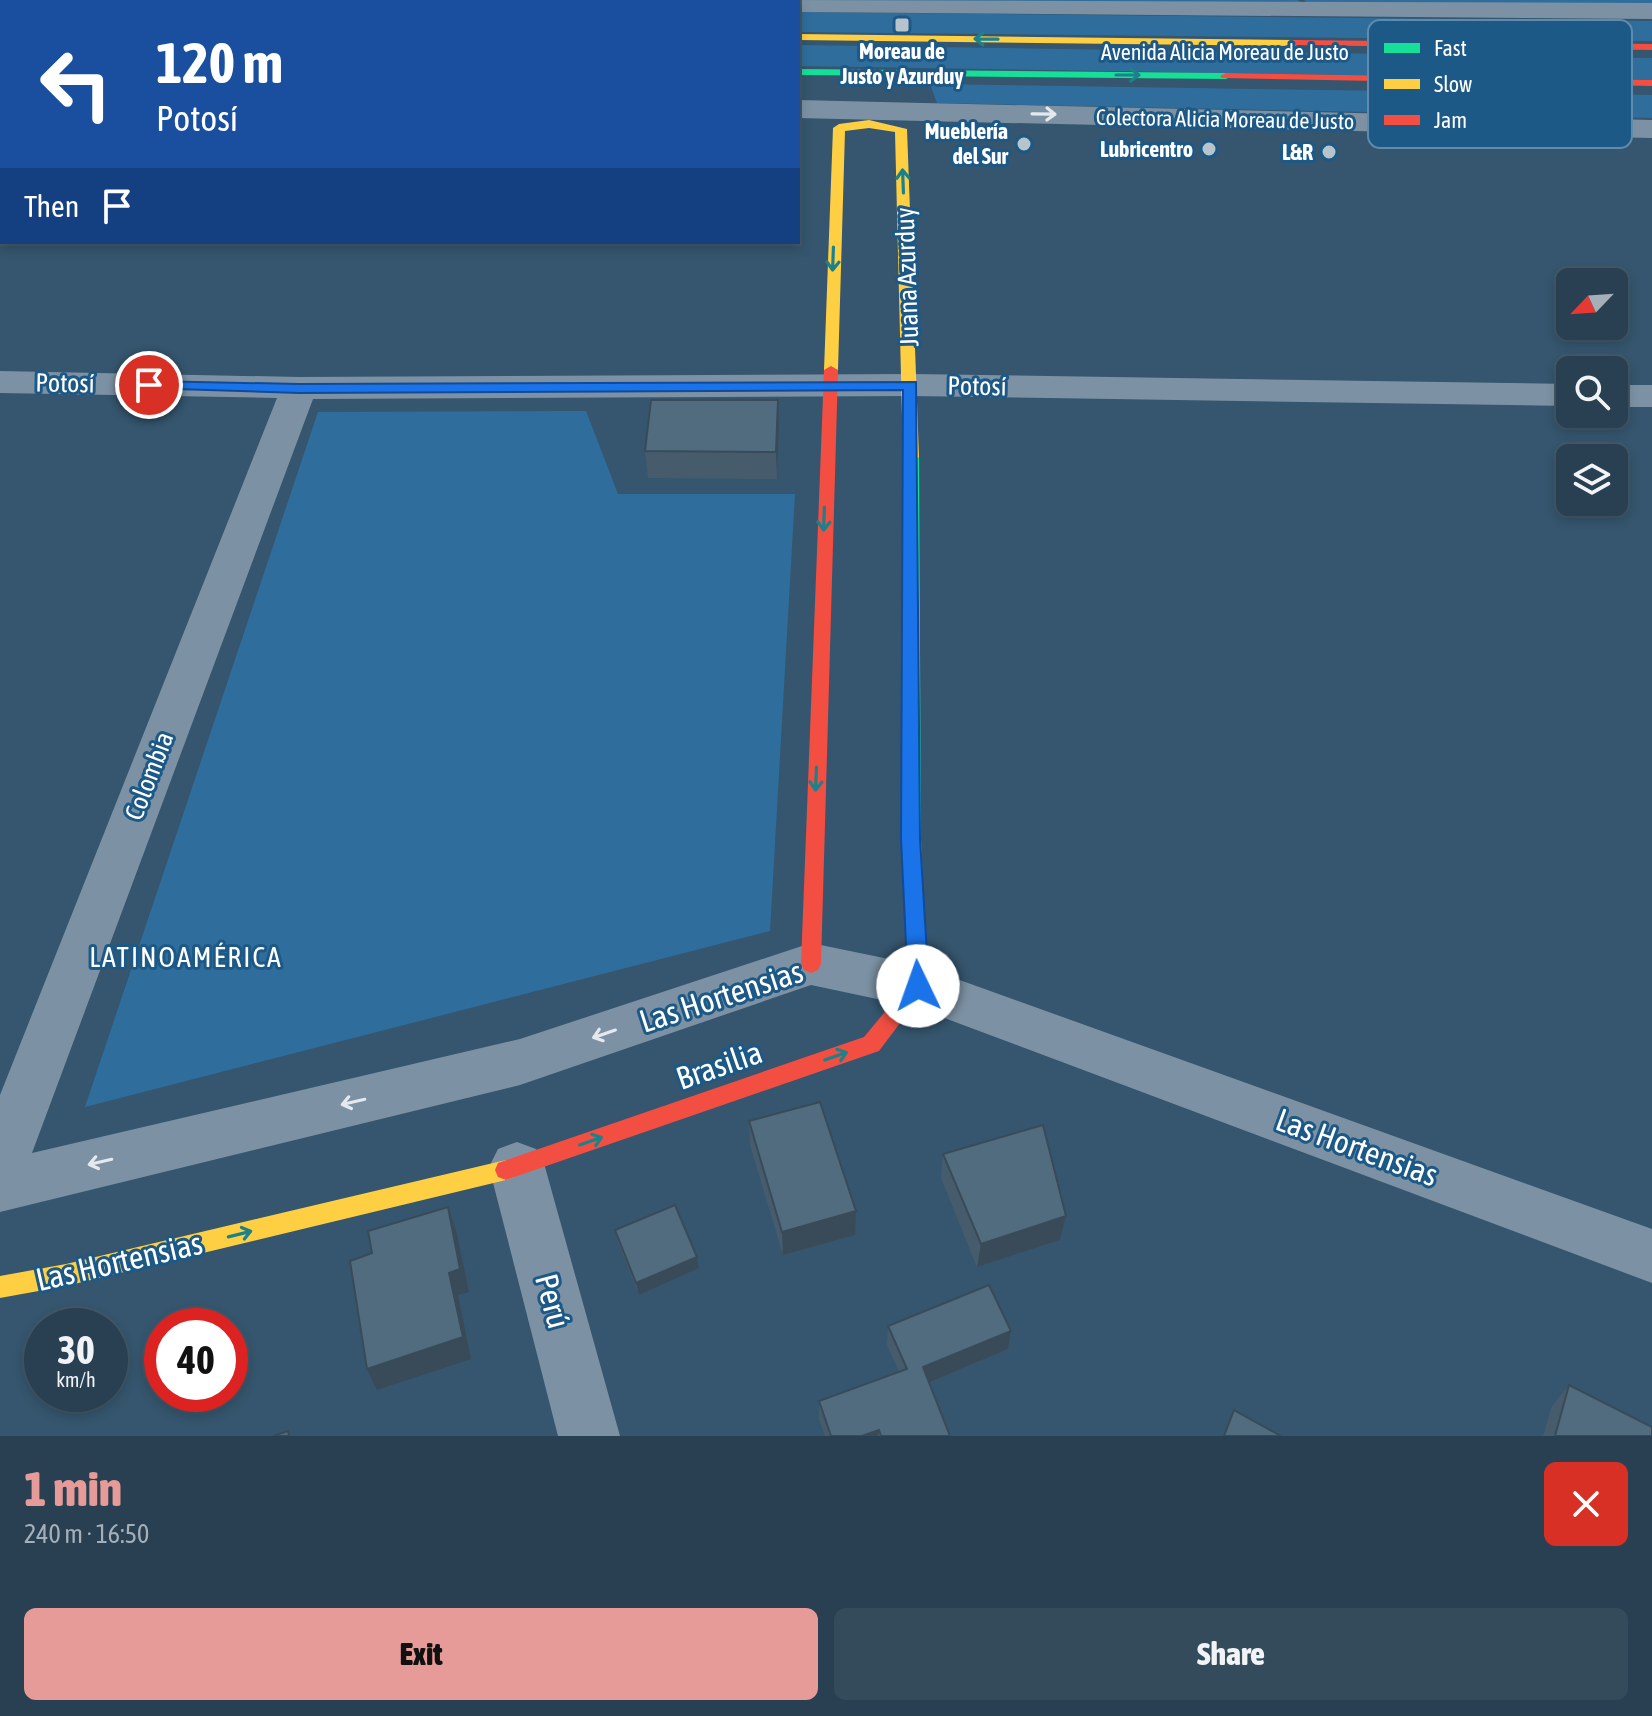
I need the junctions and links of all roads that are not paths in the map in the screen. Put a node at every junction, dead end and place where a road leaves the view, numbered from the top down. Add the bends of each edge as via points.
1 (800, 4) edge
2 (1652, 11) edge
3 (800, 37) edge
4 (1368, 44) edge
5 (1632, 47) edge
6 (1652, 47) edge
7 (800, 72) edge
8 (869, 73) junction
9 (1368, 77) edge
10 (1632, 83) edge
11 (1652, 83) edge
12 (800, 109) edge
13 (870, 117) junction
14 (1368, 125) edge
15 (1632, 129) edge
16 (1652, 129) edge
17 (0, 382) edge
18 (911, 385) junction
19 (828, 387) junction
20 (299, 388) junction
21 (1556, 395) edge
22 (1628, 396) edge
23 (1652, 396) edge
24 (811, 964) junction
25 (918, 986) junction
26 (0, 1164) edge
27 (517, 1167) junction
28 (0, 1186) edge
29 (1652, 1256) edge
30 (0, 1287) edge
31 (589, 1436) edge

1 - 2 street
4 -> 3 street, Avenida Alicia Moreau de Justo
6 -> 5 street, Avenida Alicia Moreau de Justo
7 - 8 street, Avenida Alicia Moreau de Justo
8 -> 9 street, Avenida Alicia Moreau de Justo
8 - 13 street
10 -> 11 street, Avenida Alicia Moreau de Justo
12 - 13 street, Colectora Alicia Moreau de Justo
13 -> 14 street, Colectora Alicia Moreau de Justo
18 -> 13 street, Juana Azurduy via 901,129
13 -> 19 street via 839,128
15 -> 16 street, Colectora Alicia Moreau de Justo
17 - 20 street, Potosí
18 - 19 street, Potosí
18 - 21 street, Potosí
18 - 25 street, Juana Azurduy via 911,839
19 - 20 street, Potosí
19 -> 24 street
20 - 26 street, Colombia
22 - 23 street
24 - 25 street, Las Hortensias
24 -> 28 street, Las Hortensias via 520,1062
27 -> 25 street, Brasilia via 871,1044
25 - 29 street, Las Hortensias
30 -> 27 street, Las Hortensias
27 - 31 street, Perú

